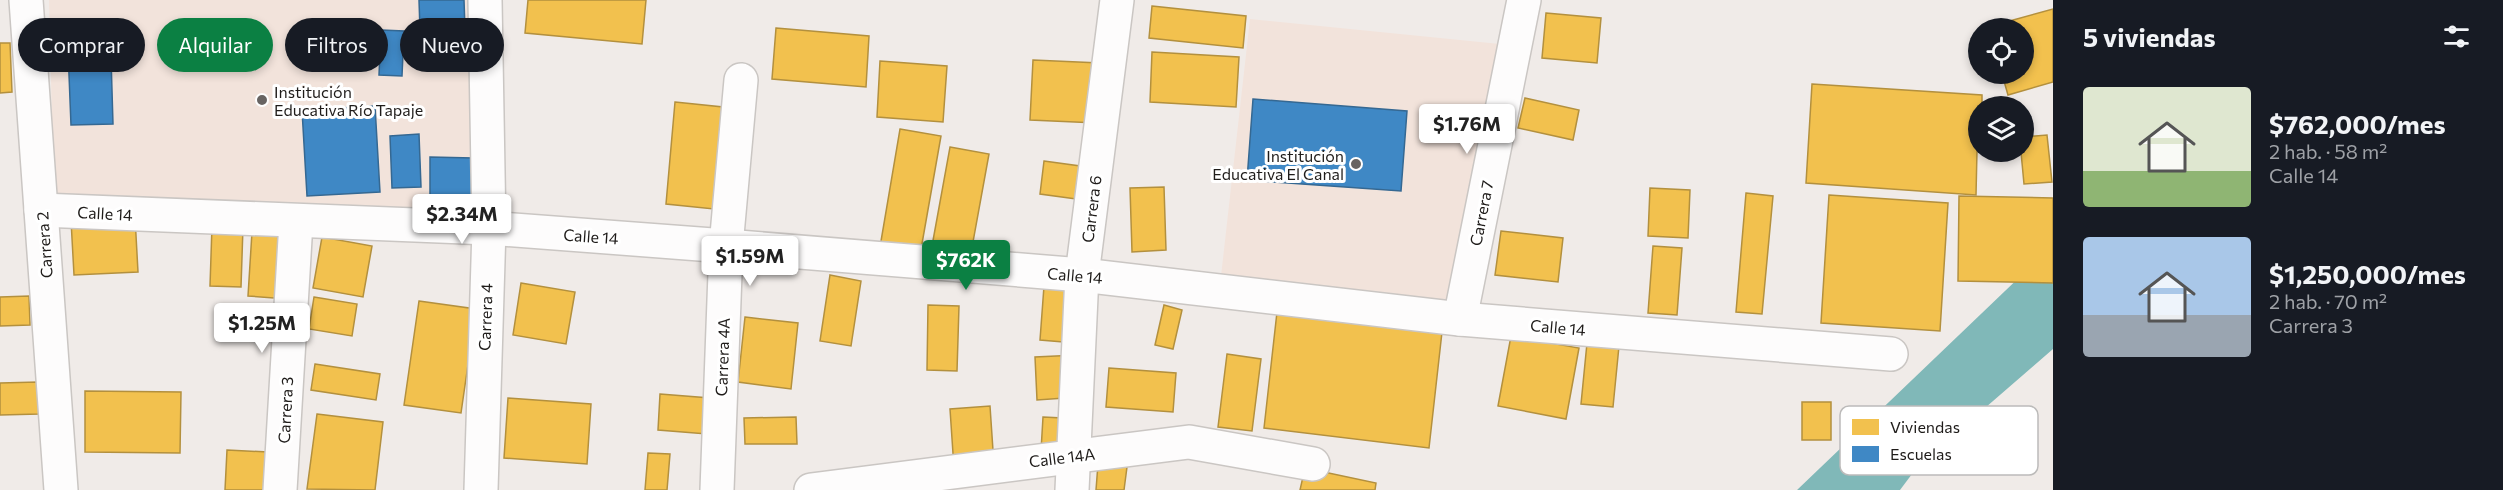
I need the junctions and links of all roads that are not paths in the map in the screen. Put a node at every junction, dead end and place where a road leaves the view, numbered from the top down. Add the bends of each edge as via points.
1 (26, 0) edge
2 (485, 0) edge
3 (1117, 0) edge
4 (1524, 0) edge
5 (741, 80) dead end
6 (41, 210) junction
7 (296, 222) junction
8 (489, 228) junction
9 (726, 246) junction
10 (1082, 275) junction
11 (1460, 320) junction
12 (1891, 354) dead end
13 (1074, 455) junction
14 (1313, 464) dead end
15 (61, 490) edge
16 (280, 490) edge
17 (481, 490) edge
18 (717, 490) edge
19 (811, 490) edge
20 (1072, 490) edge

1 - 6 street, Carrera 2
2 - 8 street, Carrera 4
3 - 10 street, Carrera 6
4 - 11 street, Carrera 7
5 - 9 street, Carrera 4A
6 - 7 street, Calle 14
6 - 15 street, Carrera 2
7 - 8 street, Calle 14
7 - 16 street, Carrera 3
8 - 9 street, Calle 14
8 - 17 street, Carrera 4
9 - 10 street, Calle 14
9 - 18 street, Carrera 4A
10 - 11 street, Calle 14
10 - 13 street, Carrera 6
11 - 12 street, Calle 14
13 - 14 street, Calle 14A via 1189,442
13 - 19 street, Calle 14A
13 - 20 street, Carrera 6

